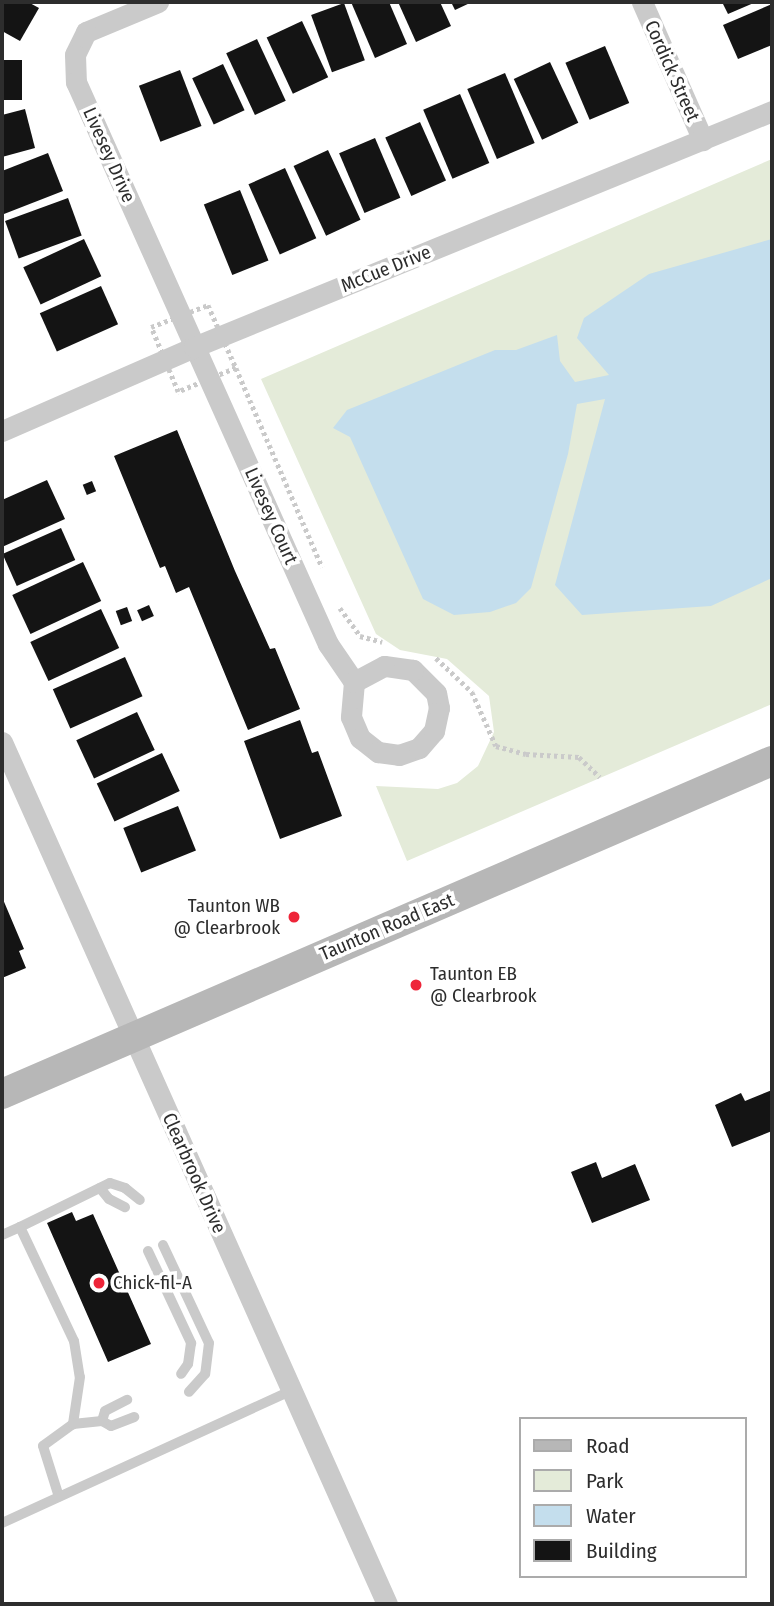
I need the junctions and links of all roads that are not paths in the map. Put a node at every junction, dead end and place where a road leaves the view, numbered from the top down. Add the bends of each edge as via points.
1 (158, 2) edge
2 (642, 2) edge
3 (772, 111) edge
4 (703, 140) junction
5 (194, 347) junction
6 (2, 431) edge
7 (354, 681) junction
8 (2, 742) edge
9 (772, 761) edge
10 (132, 1037) junction
11 (2, 1094) edge
12 (100, 1188) junction
13 (140, 1200) dead end
14 (125, 1207) dead end
15 (20, 1227) junction
16 (2, 1236) edge
17 (163, 1245) dead end
18 (148, 1251) dead end
19 (181, 1374) dead end
20 (292, 1390) junction
21 (189, 1392) dead end
22 (127, 1400) dead end
23 (134, 1417) dead end
24 (102, 1421) junction
25 (73, 1424) junction
26 (60, 1497) junction
27 (2, 1523) edge
28 (387, 1604) edge

1 - 5 street, Livesey Drive via 86,32 75,55 76,82
2 - 4 street, Cordick Street
3 - 4 street, McCue Drive
4 - 5 street, McCue Drive
5 - 6 street, McCue Drive
5 - 7 street, Livesey Court via 328,644
7 - 7 street via 351,718 360,738 378,751 399,755 419,748 434,731 439,708 436,693 413,670 384,666
8 - 10 street, Clearbrook Drive
9 - 10 main road, Taunton Road East
10 - 11 main road, Taunton Road East
10 - 20 street, Clearbrook Drive
12 - 13 lane via 110,1182
12 - 14 lane
12 - 15 lane
15 - 16 lane
15 - 25 lane via 74,1340 80,1377
17 - 21 lane via 209,1343 205,1374
18 - 19 lane via 191,1343 188,1364
20 - 26 lane
20 - 28 street, Clearbrook Drive
22 - 24 lane via 105,1411
23 - 24 lane via 111,1426
24 - 25 lane
25 - 26 lane via 43,1446
26 - 27 lane

